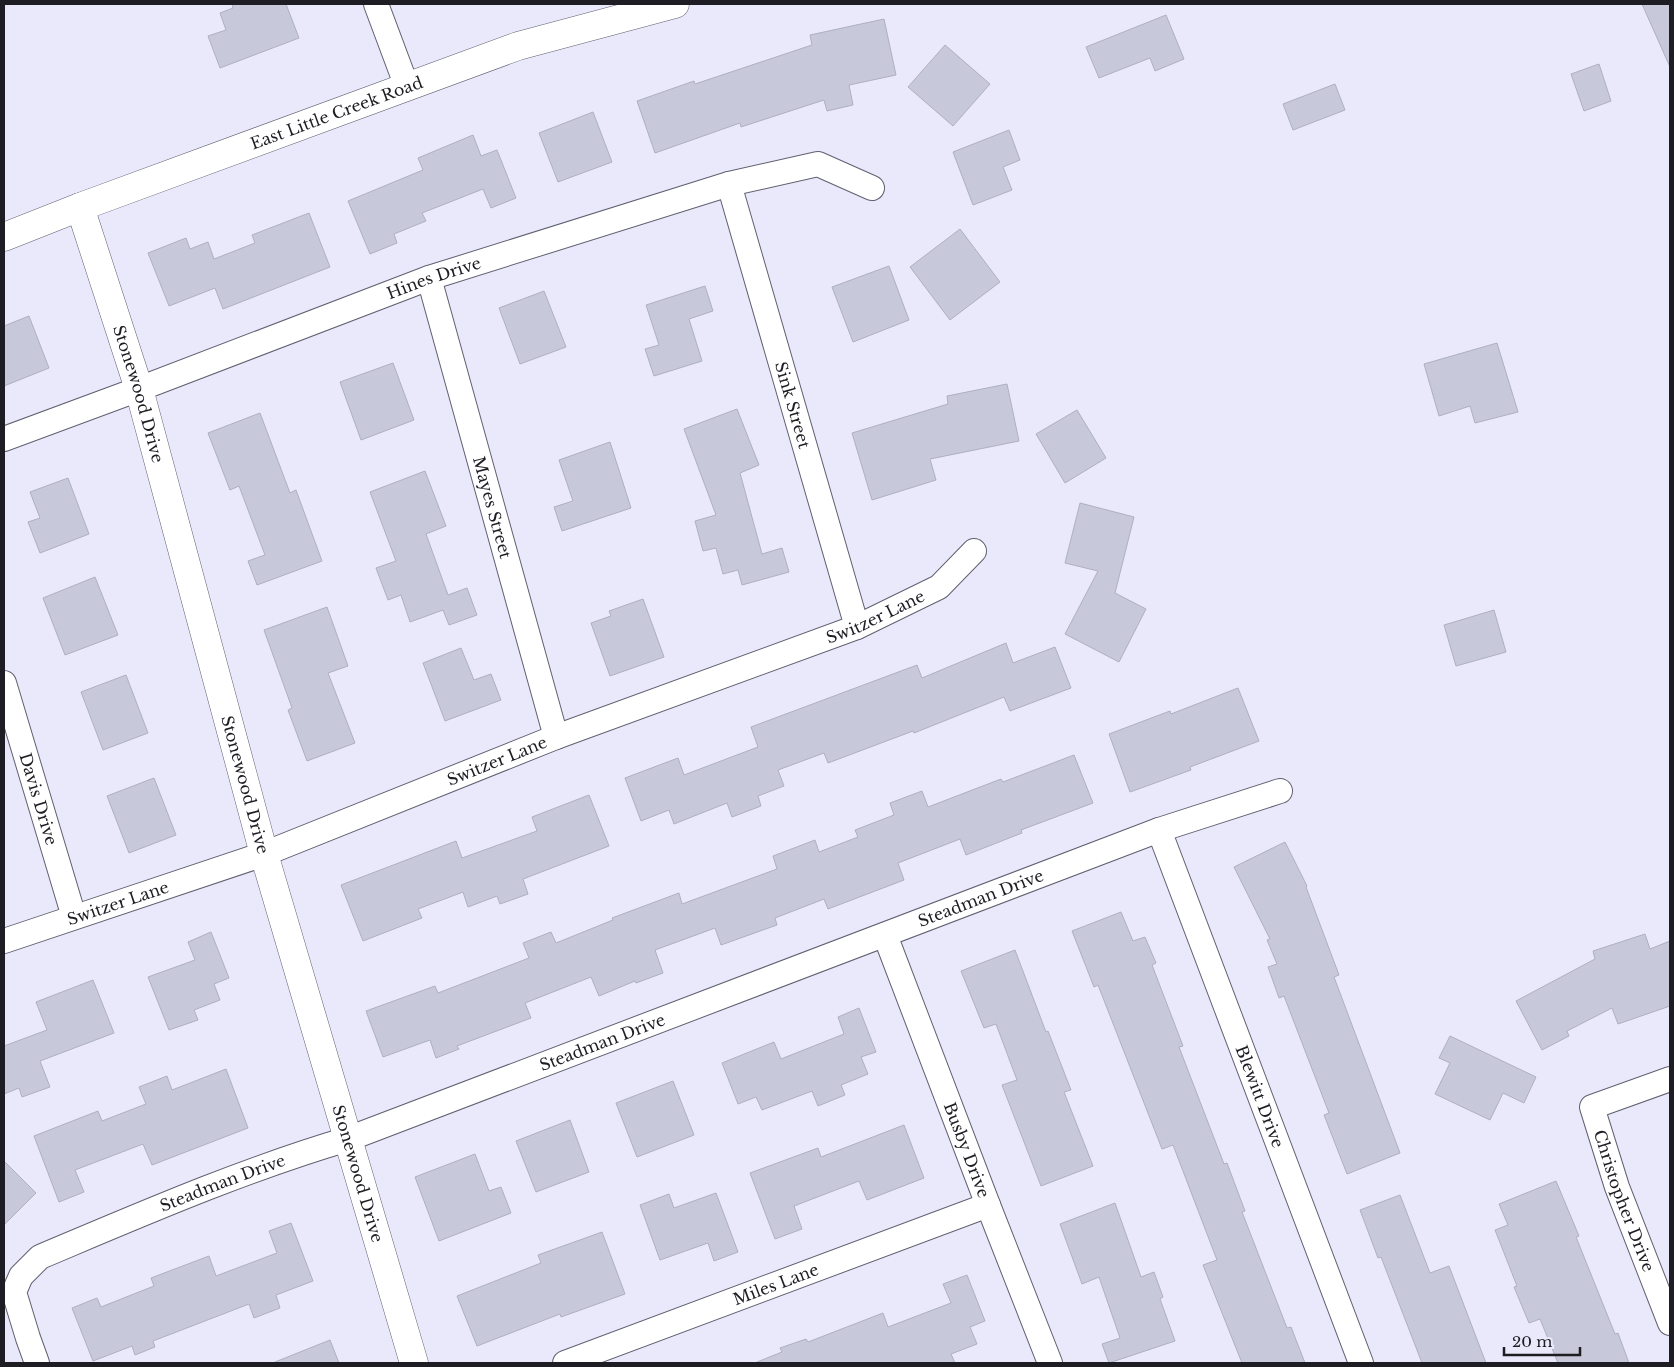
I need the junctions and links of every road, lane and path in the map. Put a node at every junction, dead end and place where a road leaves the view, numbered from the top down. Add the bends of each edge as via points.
1 (376, 4) edge
2 (675, 4) edge
3 (408, 87) junction
4 (729, 184) junction
5 (872, 188) dead end
6 (80, 207) junction
7 (4, 237) edge
8 (429, 278) junction
9 (139, 389) junction
10 (4, 439) edge
11 (974, 551) dead end
12 (857, 627) junction
13 (4, 682) edge
14 (556, 737) junction
15 (1280, 791) dead end
16 (1159, 830) junction
17 (264, 854) junction
18 (74, 917) junction
19 (885, 935) junction
20 (4, 941) edge
21 (1670, 1079) edge
22 (348, 1139) junction
23 (988, 1205) junction
24 (1670, 1323) edge
25 (37, 1363) edge
26 (414, 1363) edge
27 (565, 1363) edge
28 (1050, 1363) edge
29 (1361, 1363) edge

1 - 3 street
2 - 3 street, East Little Creek Road via 518,46
3 - 6 street, East Little Creek Road
4 - 5 street, Hines Drive via 818,164
4 - 8 street, Hines Drive
4 - 12 street, Sink Street
6 - 7 street, East Little Creek Road
6 - 9 street, Stonewood Drive
8 - 9 street, Hines Drive
8 - 14 street, Mayes Street
9 - 10 street, Hines Drive
9 - 17 street, Stonewood Drive
11 - 12 street, Switzer Lane via 939,587
12 - 14 street, Switzer Lane
13 - 18 street, Davis Drive
14 - 17 street, Switzer Lane
15 - 16 street, Steadman Drive
16 - 19 street, Steadman Drive
16 - 29 street, Blewitt Drive
17 - 18 street, Switzer Lane
17 - 22 street, Stonewood Drive
18 - 20 street, Switzer Lane
19 - 22 street, Steadman Drive
19 - 23 street, Busby Drive
21 - 24 street, Christopher Drive via 1592,1107 1617,1188
22 - 25 street, Steadman Drive via 299,1153 194,1192 40,1257 20,1276 14,1292
22 - 26 street, Stonewood Drive
23 - 27 street, Miles Lane
23 - 28 street, Busby Drive

